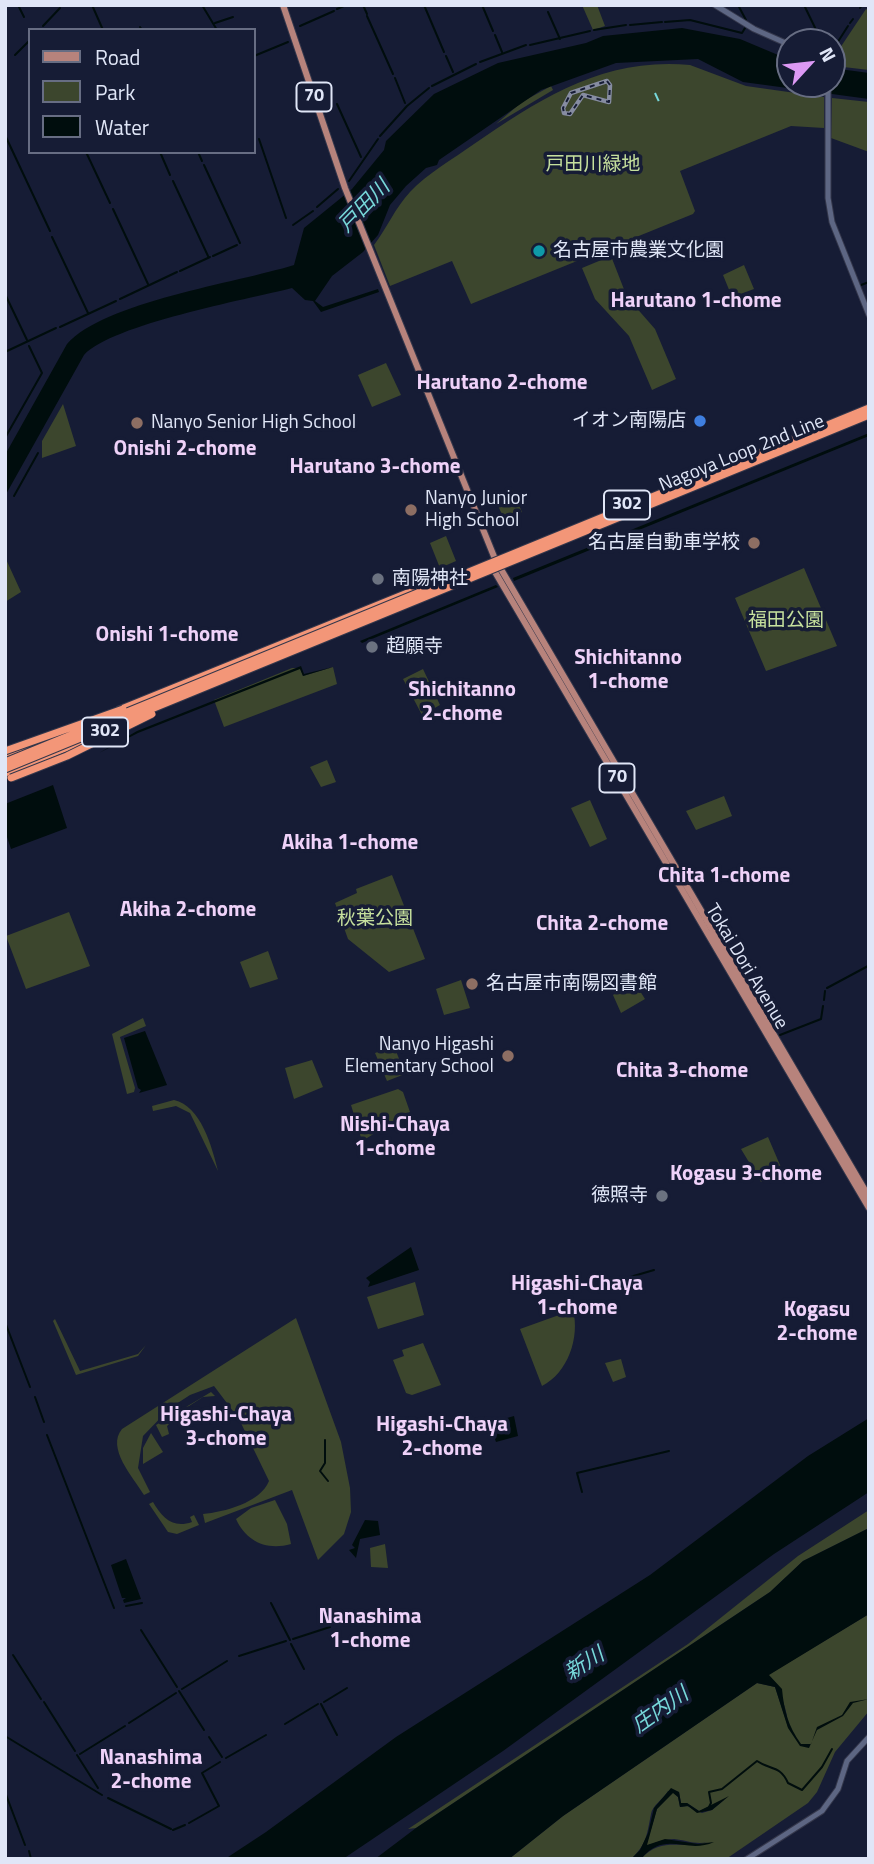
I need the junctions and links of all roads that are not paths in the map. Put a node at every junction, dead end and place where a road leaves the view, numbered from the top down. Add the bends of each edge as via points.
1 (283, 5) edge
2 (715, 5) edge
3 (776, 38) edge
4 (828, 98) edge
5 (869, 314) edge
6 (869, 407) edge
7 (869, 417) edge
8 (762, 458) dead end
9 (718, 467) junction
10 (574, 539) junction
11 (497, 567) junction
12 (194, 684) junction
13 (5, 751) edge
14 (5, 759) edge
15 (7, 775) edge
16 (869, 1197) edge
17 (869, 1208) edge
18 (869, 1737) edge
19 (747, 1859) edge

1 - 11 main road, Tokai Dori Avenue / 70 via 345,188
2 - 3 main road
4 - 5 main road via 832,220
6 - 9 highway, Nagoya Loop 2nd Line / 302
6 - 12 highway, bridge
7 - 10 highway, Nagoya Loop 2nd Line / 302
7 - 15 highway, bridge via 212,684 67,756
8 - 9 highway via 740,467
9 - 11 highway, Nagoya Loop 2nd Line / 302
10 - 11 highway, Nagoya Loop 2nd Line / 302
10 - 11 highway via 542,544
11 - 14 highway, Nagoya Loop 2nd Line / 302 via 426,586
11 - 15 highway, Nagoya Loop 2nd Line / 302
11 - 16 main road, Tokai Dori Avenue / 70
11 - 17 main road, Tokai Dori Avenue / 70
12 - 13 highway, bridge
12 - 14 highway, bridge
18 - 19 main road via 847,1761 838,1789 822,1811

